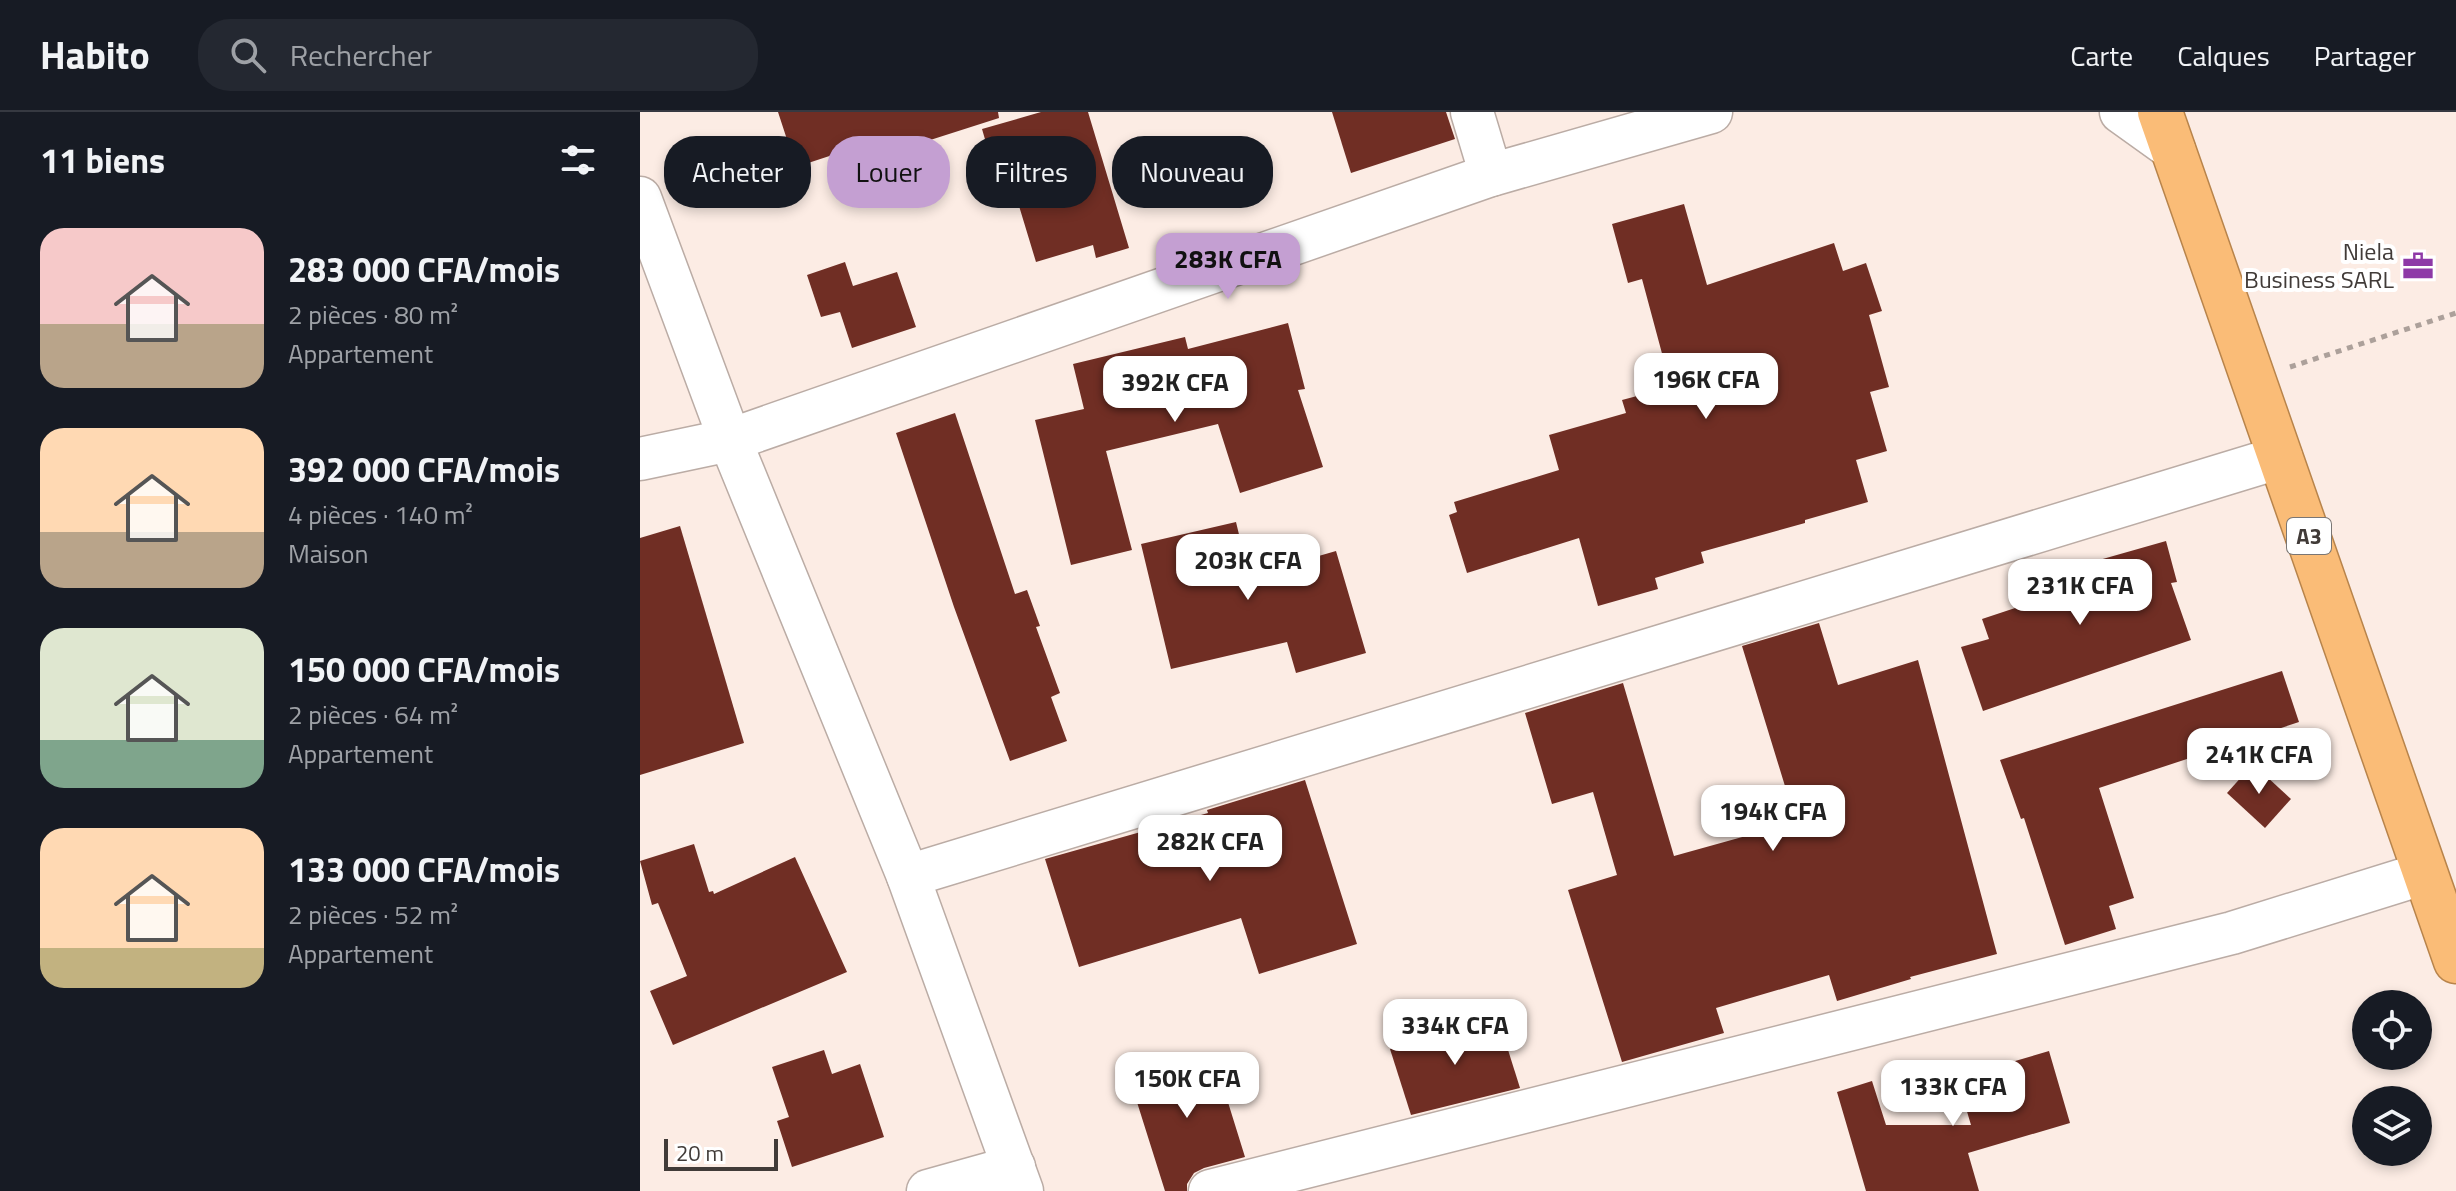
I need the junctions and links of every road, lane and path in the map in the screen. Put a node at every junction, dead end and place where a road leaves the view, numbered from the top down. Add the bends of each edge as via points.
1 (1472, 112) edge
2 (1711, 112) edge
3 (2121, 112) edge
4 (2167, 131) edge
5 (1491, 175) junction
6 (640, 198) edge
7 (2456, 313) edge
8 (2253, 378) junction
9 (730, 440) junction
10 (2281, 457) junction
11 (640, 459) edge
12 (2425, 873) junction
13 (908, 876) junction
14 (2456, 961) edge
15 (1018, 1179) edge
16 (928, 1191) edge
17 (1210, 1191) edge

1 - 5 street
2 - 5 street
3 - 4 street
4 - 8 highway, A3
5 - 9 street
6 - 9 street
7 - 8 path
8 - 10 highway, A3
9 - 11 street
9 - 13 street
10 - 12 highway, A3
10 - 13 street
12 - 14 highway, A3
12 - 17 street via 2232,933
13 - 15 street
15 - 16 street

